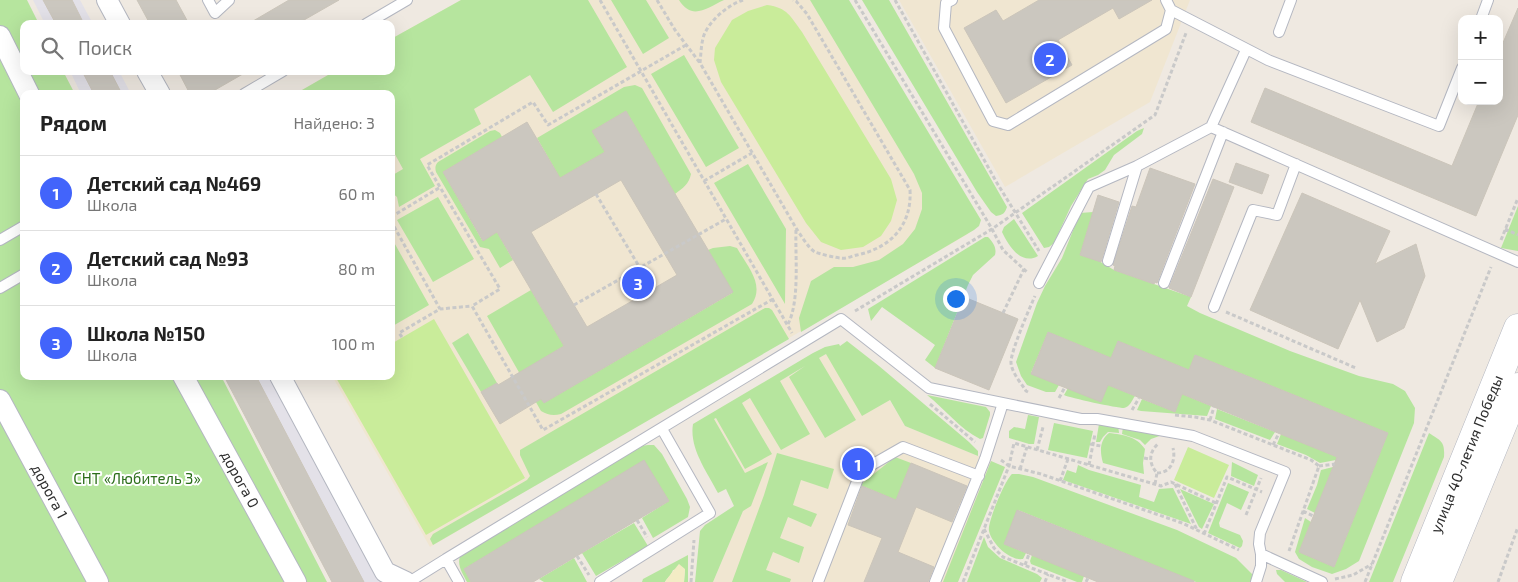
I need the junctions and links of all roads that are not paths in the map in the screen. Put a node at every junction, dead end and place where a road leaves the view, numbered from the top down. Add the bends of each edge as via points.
1 (106, 0) edge
2 (208, 0) edge
3 (229, 0) edge
4 (407, 0) edge
5 (952, 0) edge
6 (1166, 0) edge
7 (1291, 0) edge
8 (1488, 0) edge
9 (1171, 10) junction
10 (1482, 15) edge
11 (118, 20) edge
12 (373, 20) edge
13 (1279, 32) dead end
14 (0, 36) edge
15 (1246, 50) junction
16 (149, 75) edge
17 (276, 75) edge
18 (1458, 78) edge
19 (27, 90) edge
20 (158, 90) edge
21 (251, 90) edge
22 (1211, 127) junction
23 (1223, 132) junction
24 (1296, 164) junction
25 (1137, 166) junction
26 (20, 228) edge
27 (0, 240) edge
28 (1108, 262) dead end
29 (1518, 262) edge
30 (20, 276) edge
31 (1040, 283) road end
32 (1164, 283) dead end
33 (0, 288) edge
34 (1214, 307) road end
35 (1518, 328) edge
36 (185, 380) edge
37 (282, 380) edge
38 (1518, 387) edge
39 (0, 400) edge
40 (1003, 403) junction
41 (662, 429) junction
42 (979, 476) junction
43 (1261, 554) junction
44 (446, 559) junction
45 (98, 582) edge
46 (296, 582) edge
47 (407, 582) edge
48 (459, 582) edge
49 (600, 582) edge
50 (818, 582) edge
51 (935, 582) edge
52 (1256, 582) edge
53 (1322, 582) edge
54 (1415, 582) edge
55 (1438, 582) edge

1 - 11 street
2 - 3 lane via 215,13
4 - 12 lane
5 - 9 lane via 946,3 944,28 994,121 1008,125 1166,29
6 - 9 lane
7 - 13 lane
8 - 10 lane
9 - 15 lane
14 - 19 street
15 - 18 lane via 1439,126
15 - 22 lane
16 - 20 street
17 - 21 lane
22 - 23 lane
22 - 25 lane
23 - 24 lane
23 - 32 lane
24 - 29 lane
24 - 34 lane via 1277,215 1253,210
25 - 28 lane
25 - 31 lane via 1089,187
26 - 27 lane
30 - 33 lane
35 - 54 street, улица 40-летия Победы
36 - 46 street, дорога 0
37 - 47 street via 386,572
38 - 55 street, улица 40-летия Победы
39 - 45 street, дорога 1
40 - 41 lane via 929,388 841,319
40 - 42 lane
40 - 43 lane via 1193,436 1285,472 1260,533
41 - 44 lane
41 - 49 lane via 710,513
42 - 50 lane via 903,446 861,472
42 - 51 lane
43 - 52 lane
43 - 53 lane
44 - 47 lane
44 - 48 lane

